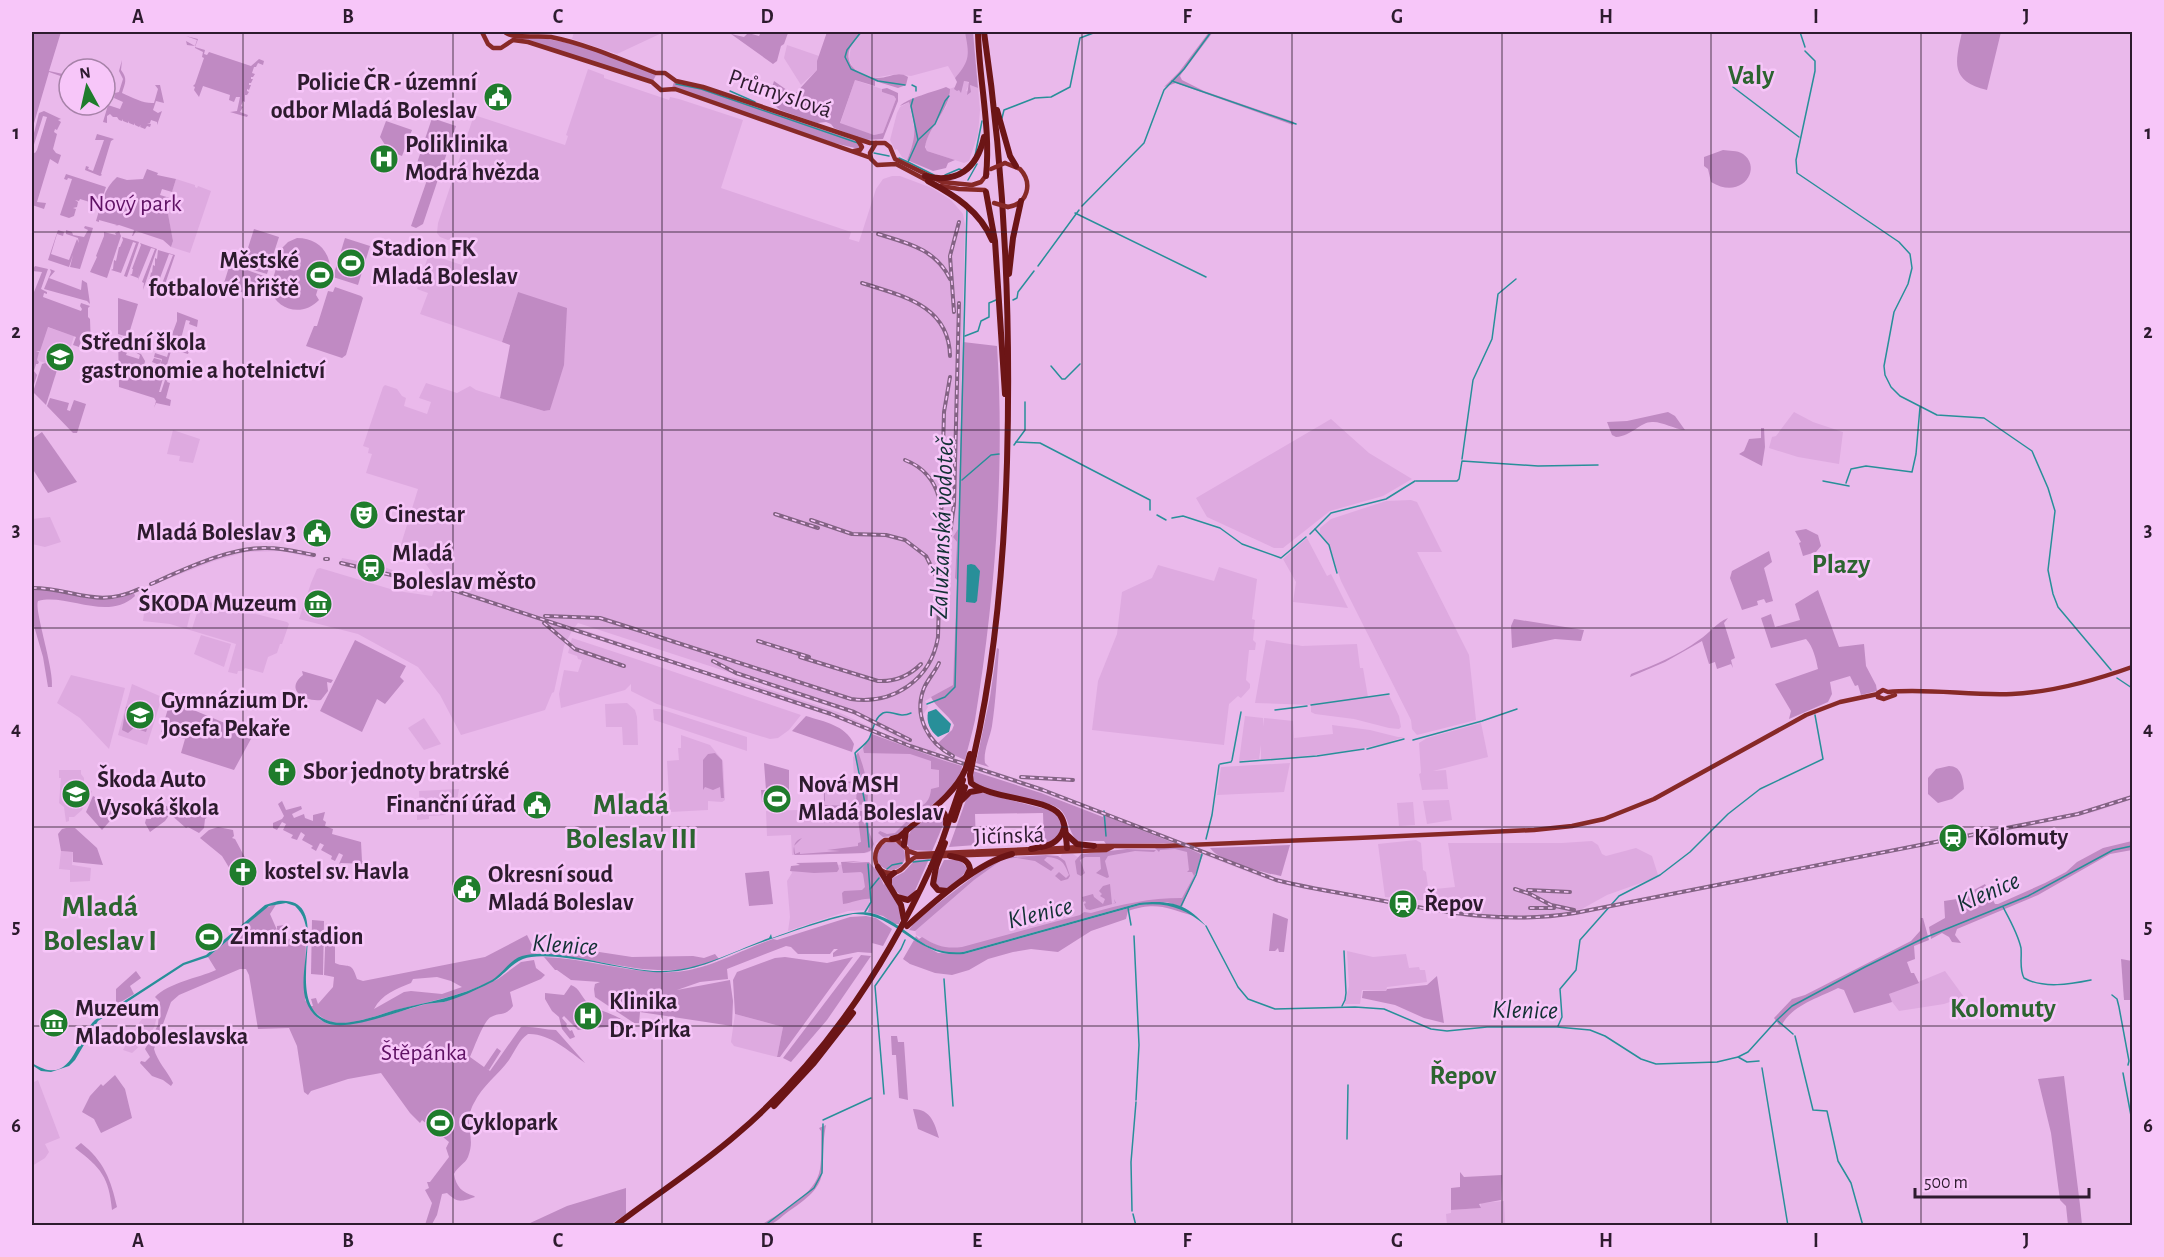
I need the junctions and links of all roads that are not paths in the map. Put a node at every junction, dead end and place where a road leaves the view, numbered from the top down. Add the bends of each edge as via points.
1 (482, 32) edge
2 (489, 32) edge
3 (505, 32) edge
4 (981, 32) edge
5 (486, 38) junction
6 (505, 45) junction
7 (663, 73) junction
8 (671, 77) junction
9 (656, 85) junction
10 (991, 86) junction
11 (666, 90) junction
12 (985, 116) junction
13 (855, 138) junction
14 (879, 142) junction
15 (852, 152) junction
16 (892, 154) junction
17 (871, 158) junction
18 (887, 164) junction
19 (1016, 166) junction
20 (986, 177) junction
21 (927, 178) junction
22 (985, 191) junction
23 (1021, 201) junction
24 (996, 258) junction
25 (1007, 292) junction
26 (1005, 394) junction
27 (2133, 667) edge
28 (972, 754) junction
29 (966, 773) junction
30 (984, 790) junction
31 (960, 803) junction
32 (930, 810) junction
33 (906, 830) junction
34 (1065, 830) junction
35 (946, 831) junction
36 (892, 839) junction
37 (943, 843) junction
38 (1094, 846) junction
39 (1112, 847) junction
40 (906, 848) junction
41 (1031, 849) junction
42 (1067, 849) junction
43 (1012, 854) junction
44 (950, 856) junction
45 (908, 862) junction
46 (878, 867) junction
47 (933, 867) junction
48 (894, 873) junction
49 (966, 878) junction
50 (889, 884) junction
51 (922, 885) junction
52 (951, 890) junction
53 (897, 896) junction
54 (905, 925) junction
55 (898, 937) junction
56 (615, 1226) edge
57 (622, 1226) edge

1 - 5 main road
2 - 5 main road
3 - 6 main road
3 - 7 main road, Průmyslová via 510,36 557,39
4 - 10 highway
4 - 12 highway via 979,66
4 - 26 highway via 998,201
5 - 6 main road via 492,48
6 - 9 main road, Průmyslová via 512,40 528,42
7 - 8 main road, Průmyslová
7 - 9 main road via 656,78
8 - 11 main road via 672,84
8 - 13 main road, Průmyslová
9 - 11 main road, Průmyslová
10 - 19 highway via 1009,154
10 - 25 highway
11 - 15 main road, Průmyslová via 675,89
12 - 20 highway
12 - 21 highway via 982,146 971,166 949,178
13 - 14 main road, Průmyslová
13 - 15 main road via 862,147
14 - 16 main road via 888,145
14 - 17 main road via 871,149
15 - 17 main road, Průmyslová
16 - 18 main road
16 - 21 main road
17 - 18 main road via 877,165
18 - 21 main road
19 - 20 main road, bridge via 1005,163 991,169
19 - 23 main road via 1025,175 1028,187
20 - 21 main road via 979,184 966,186
20 - 22 main road
21 - 22 main road via 950,188
21 - 24 highway via 979,218 990,235
22 - 23 main road, bridge via 994,203 1008,207
22 - 24 highway
23 - 25 highway
24 - 26 highway
25 - 28 highway via 1003,539 991,667
26 - 28 highway via 992,620
27 - 39 main road, Jičínská via 2038,692 1888,694 1883,690 1878,695 1837,704 1794,720 1654,799 1591,822 1534,830
28 - 29 highway, bridge
29 - 30 highway via 973,785
29 - 31 highway
29 - 32 highway
29 - 35 highway
30 - 31 highway via 970,792
30 - 34 highway via 1052,809 1060,815
31 - 37 highway
32 - 33 highway
32 - 35 highway via 945,813
33 - 36 highway
33 - 40 highway
34 - 38 highway via 1077,844
34 - 41 highway via 1054,843
34 - 42 highway
35 - 37 highway
36 - 40 main road, Jičínská
36 - 46 main road via 876,848 874,858
37 - 47 highway, bridge
38 - 39 main road, Jičínská
38 - 42 main road, Jičínská
39 - 42 main road, Jičínská
40 - 41 main road, Jičínská via 917,854
40 - 45 main road
41 - 42 main road, Jičínská
42 - 43 main road, Jičínská
43 - 44 main road, Jičínská
43 - 49 highway via 992,860
44 - 45 main road, Jičínská via 916,857
44 - 49 highway via 967,862 970,869
45 - 48 main road, Jičínská
46 - 48 main road
46 - 50 highway
47 - 51 highway
47 - 52 highway via 935,887 941,892
47 - 54 highway
48 - 50 highway
49 - 52 highway
50 - 53 highway
51 - 53 highway via 908,900
51 - 54 highway
52 - 54 highway
53 - 54 highway
54 - 55 highway
55 - 56 highway via 839,1025 768,1106 697,1167
55 - 57 highway via 841,1029 795,1085 715,1158

